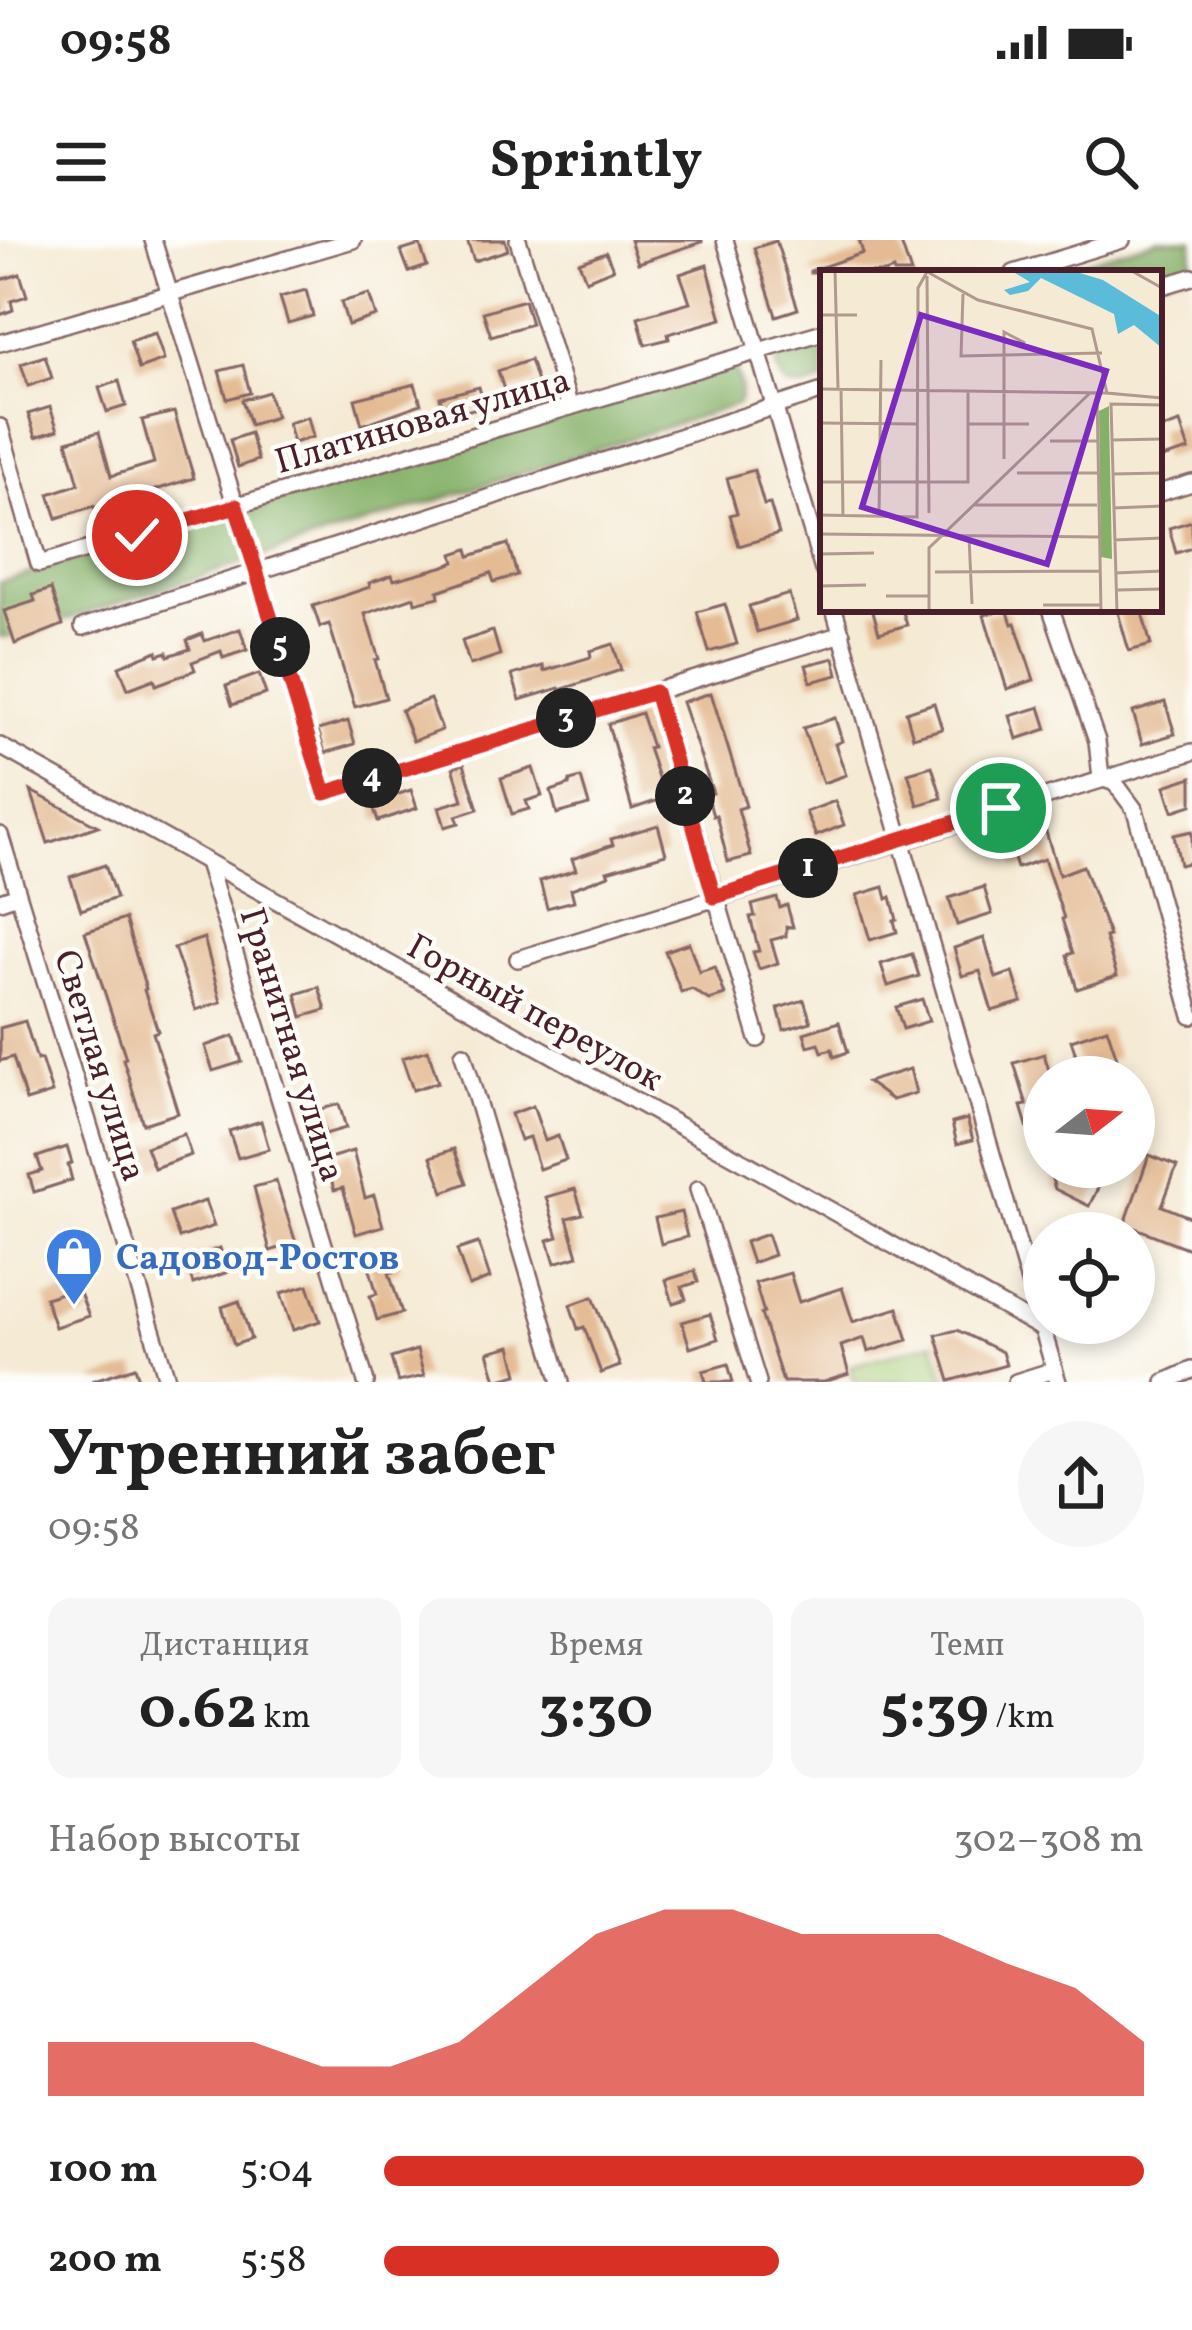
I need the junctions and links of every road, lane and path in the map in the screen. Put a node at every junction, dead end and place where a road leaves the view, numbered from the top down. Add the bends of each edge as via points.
1 (153, 240) edge
2 (353, 240) edge
3 (518, 240) edge
4 (725, 240) edge
5 (1122, 240) edge
6 (1024, 270) edge
7 (1192, 277) edge
8 (1162, 286) edge
9 (170, 293) junction
10 (820, 333) edge
11 (0, 343) edge
12 (758, 351) junction
13 (820, 392) edge
14 (775, 406) junction
15 (569, 407) junction
16 (0, 427) edge
17 (1192, 483) edge
18 (1162, 493) edge
19 (236, 506) junction
20 (820, 560) edge
21 (257, 572) junction
22 (836, 612) edge
23 (1052, 612) edge
24 (82, 627) dead end
25 (842, 634) junction
26 (655, 692) junction
27 (0, 746) edge
28 (1192, 752) edge
29 (1101, 778) junction
30 (0, 836) edge
31 (900, 839) junction
32 (207, 862) junction
33 (18, 895) junction
34 (714, 897) junction
35 (0, 902) edge
36 (518, 958) dead end
37 (1192, 1016) edge
38 (758, 1039) dead end
39 (463, 1054) dead end
40 (698, 1189) dead end
41 (1023, 1260) edge
42 (1023, 1318) edge
43 (1047, 1344) edge
44 (1192, 1370) edge
45 (1056, 1376) edge
46 (168, 1382) edge
47 (366, 1382) edge
48 (561, 1382) edge
49 (758, 1382) edge
50 (1016, 1382) edge
51 (1165, 1382) edge

1 - 9 street
2 - 9 street
3 - 15 street
4 - 12 street
5 - 6 street
7 - 8 street
9 - 11 street
9 - 19 street
10 - 12 street, Платиновая улица
12 - 14 street
12 - 15 street, Платиновая улица
13 - 14 street
14 - 20 street
14 - 21 street
15 - 19 street, Платиновая улица
16 - 19 street, Платиновая улица via 39,564
17 - 18 street
19 - 21 street
21 - 24 street
21 - 26 street via 325,793
22 - 25 street
23 - 29 street via 1097,741
25 - 26 street
25 - 31 street
26 - 34 street
27 - 32 street, Горный переулок
28 - 29 street
29 - 31 street
29 - 37 street via 1135,810
30 - 33 street, Светлая улица
31 - 34 street
31 - 41 street
32 - 42 street, Горный переулок
32 - 47 street, Гранитная улица
33 - 35 street
33 - 46 street, Светлая улица
34 - 36 street
34 - 38 street
39 - 48 street
40 - 49 street
43 - 45 street
44 - 51 street
45 - 50 street

